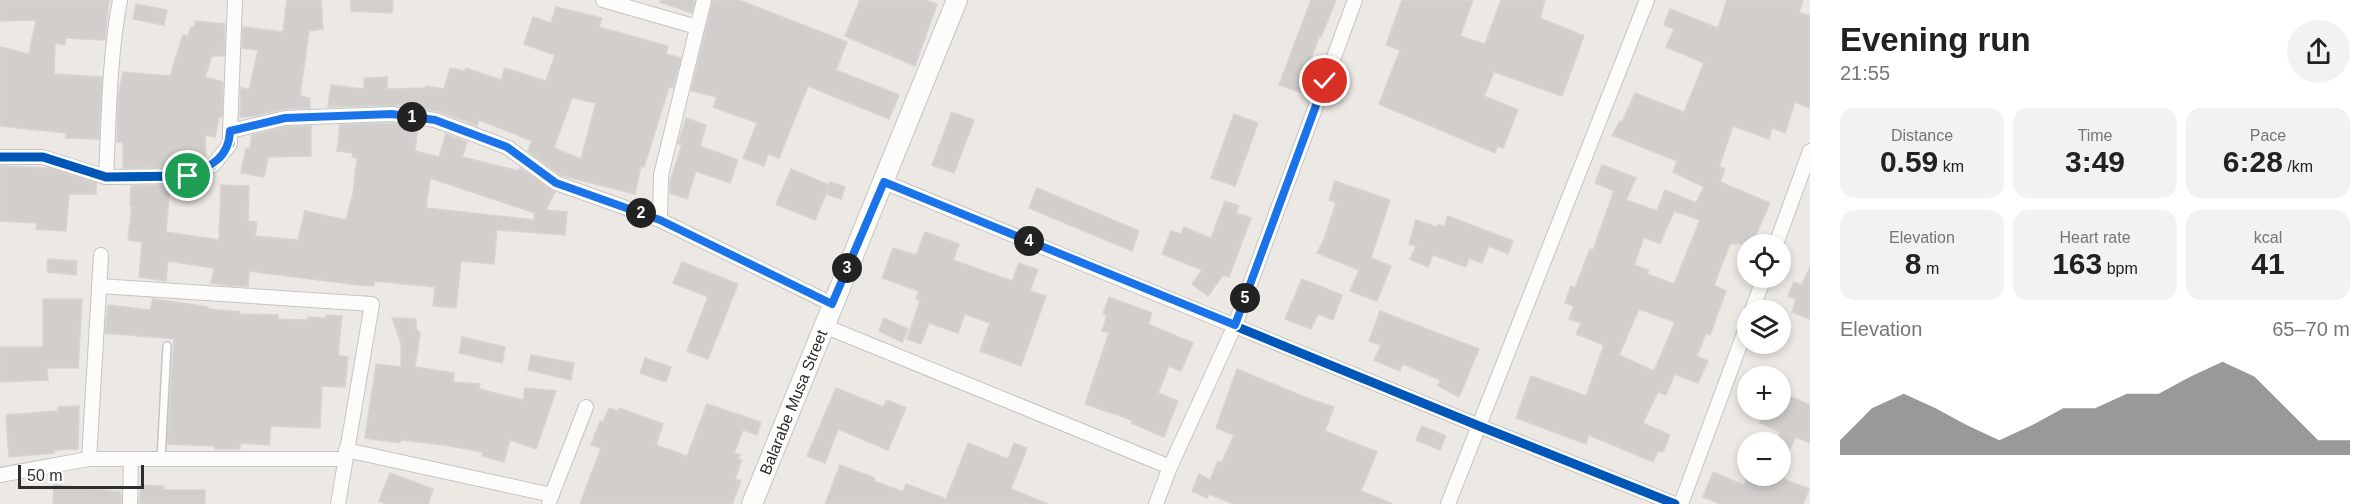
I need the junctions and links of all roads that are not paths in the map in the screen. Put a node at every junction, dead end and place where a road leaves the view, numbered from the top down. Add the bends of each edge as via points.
1 (120, 0) edge
2 (235, 0) edge
3 (603, 0) edge
4 (704, 0) edge
5 (957, 0) edge
6 (1355, 0) edge
7 (1647, 0) edge
8 (697, 27) junction
9 (230, 131) junction
10 (1810, 151) edge
11 (0, 157) edge
12 (106, 177) junction
13 (884, 182) junction
14 (660, 220) junction
15 (1780, 234) edge
16 (101, 255) dead end
17 (99, 286) junction
18 (832, 304) junction
19 (1235, 325) junction
20 (824, 326) junction
21 (167, 346) dead end
22 (1737, 353) edge
23 (586, 407) dead end
24 (1479, 426) junction
25 (346, 454) junction
26 (89, 459) junction
27 (131, 459) junction
28 (161, 459) junction
29 (1170, 467) junction
30 (0, 476) edge
31 (550, 500) edge
32 (130, 504) edge
33 (338, 504) edge
34 (752, 504) edge
35 (1156, 504) edge
36 (1448, 504) edge
37 (1676, 504) edge
38 (1681, 504) edge

1 - 12 street
2 - 9 street
3 - 8 street
4 - 8 street
5 - 13 street, Balarabe Musa Street
6 - 19 street
7 - 24 street
8 - 14 street via 661,175
9 - 12 street via 230,144 213,165 188,176
9 - 14 street via 285,118 392,114 435,120 507,147 556,183
10 - 15 street
11 - 12 street via 43,157
13 - 18 street, Balarabe Musa Street
13 - 19 street
14 - 18 street
16 - 17 street
17 - 25 street via 372,304
17 - 26 street
18 - 20 street, Balarabe Musa Street
19 - 24 street
19 - 29 street
20 - 29 street
20 - 34 street, Balarabe Musa Street
21 - 28 lane
22 - 38 street
23 - 31 street
24 - 36 street
24 - 37 street
25 - 28 street
25 - 31 street
25 - 33 street
26 - 27 street
26 - 30 street
27 - 28 street
27 - 32 street
29 - 35 street

